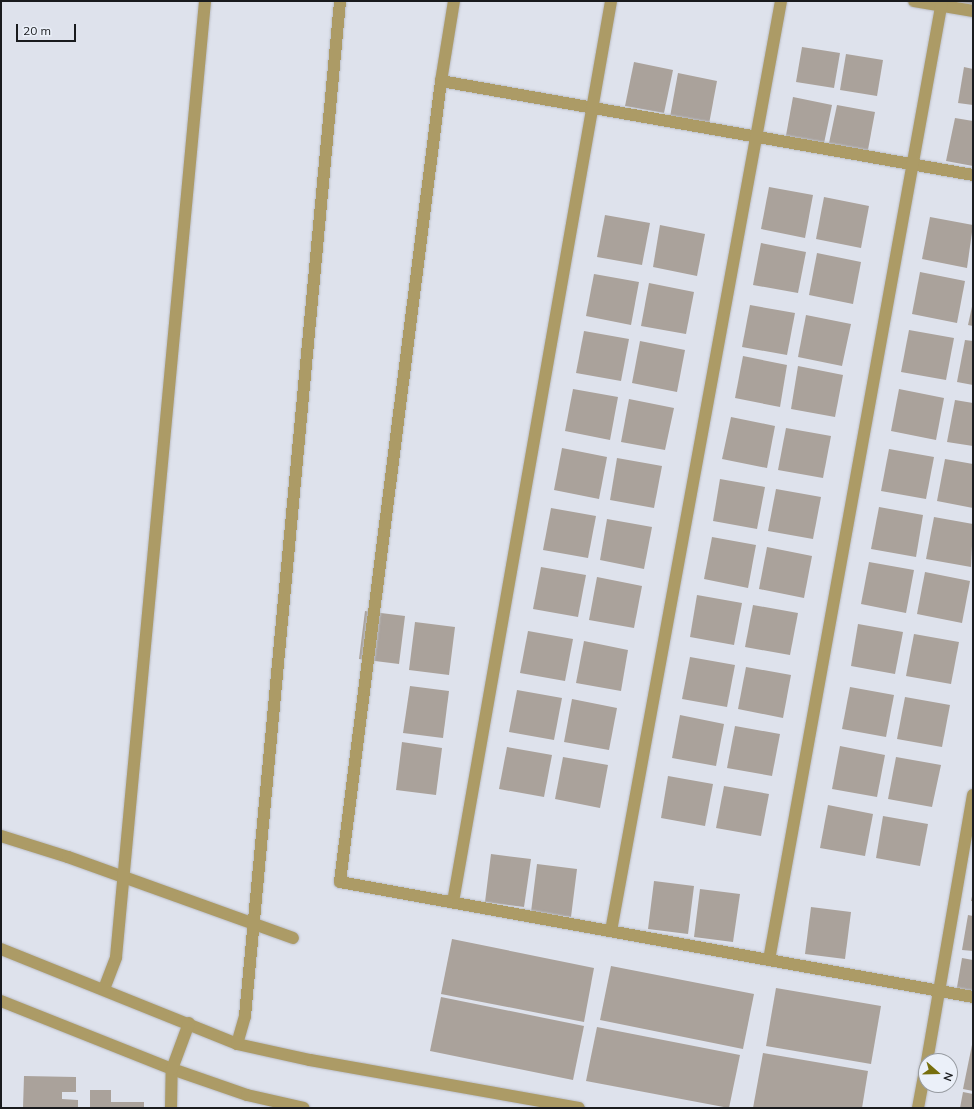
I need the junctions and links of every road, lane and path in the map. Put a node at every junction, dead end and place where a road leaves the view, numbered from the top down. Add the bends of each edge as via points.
1 (205, 1) edge
2 (340, 1) edge
3 (454, 1) edge
4 (611, 1) edge
5 (781, 1) edge
6 (914, 1) edge
7 (942, 3) edge
8 (973, 11) edge
9 (441, 81) junction
10 (592, 108) junction
11 (756, 137) junction
12 (913, 164) junction
13 (973, 175) edge
14 (973, 795) edge
15 (1, 836) edge
16 (123, 878) junction
17 (452, 902) junction
18 (254, 925) junction
19 (611, 931) junction
20 (293, 938) dead end
21 (1, 948) edge
22 (769, 960) junction
23 (104, 989) junction
24 (940, 991) junction
25 (973, 997) edge
26 (1, 1001) edge
27 (189, 1023) junction
28 (237, 1044) junction
29 (928, 1053) edge
30 (172, 1069) junction
31 (921, 1093) edge
32 (171, 1108) edge
33 (304, 1108) edge
34 (579, 1108) edge
35 (918, 1108) edge

1 - 16 street
2 - 18 street
3 - 9 street
4 - 10 street
5 - 11 street
6 - 7 street
7 - 8 street
7 - 12 street
9 - 10 street
9 - 17 street via 340,882
10 - 11 street
10 - 17 street
11 - 12 street
11 - 19 street
12 - 13 street
12 - 22 street
14 - 24 street
15 - 16 street
16 - 18 street
16 - 23 street via 116,957
17 - 19 street
18 - 20 street
18 - 28 street via 245,1016
19 - 22 street
21 - 23 street
22 - 24 street
23 - 27 street
24 - 25 street
24 - 29 street
26 - 30 street
27 - 28 street
27 - 30 street
28 - 34 street via 310,1060
30 - 32 street
30 - 33 street via 259,1099
31 - 35 street

